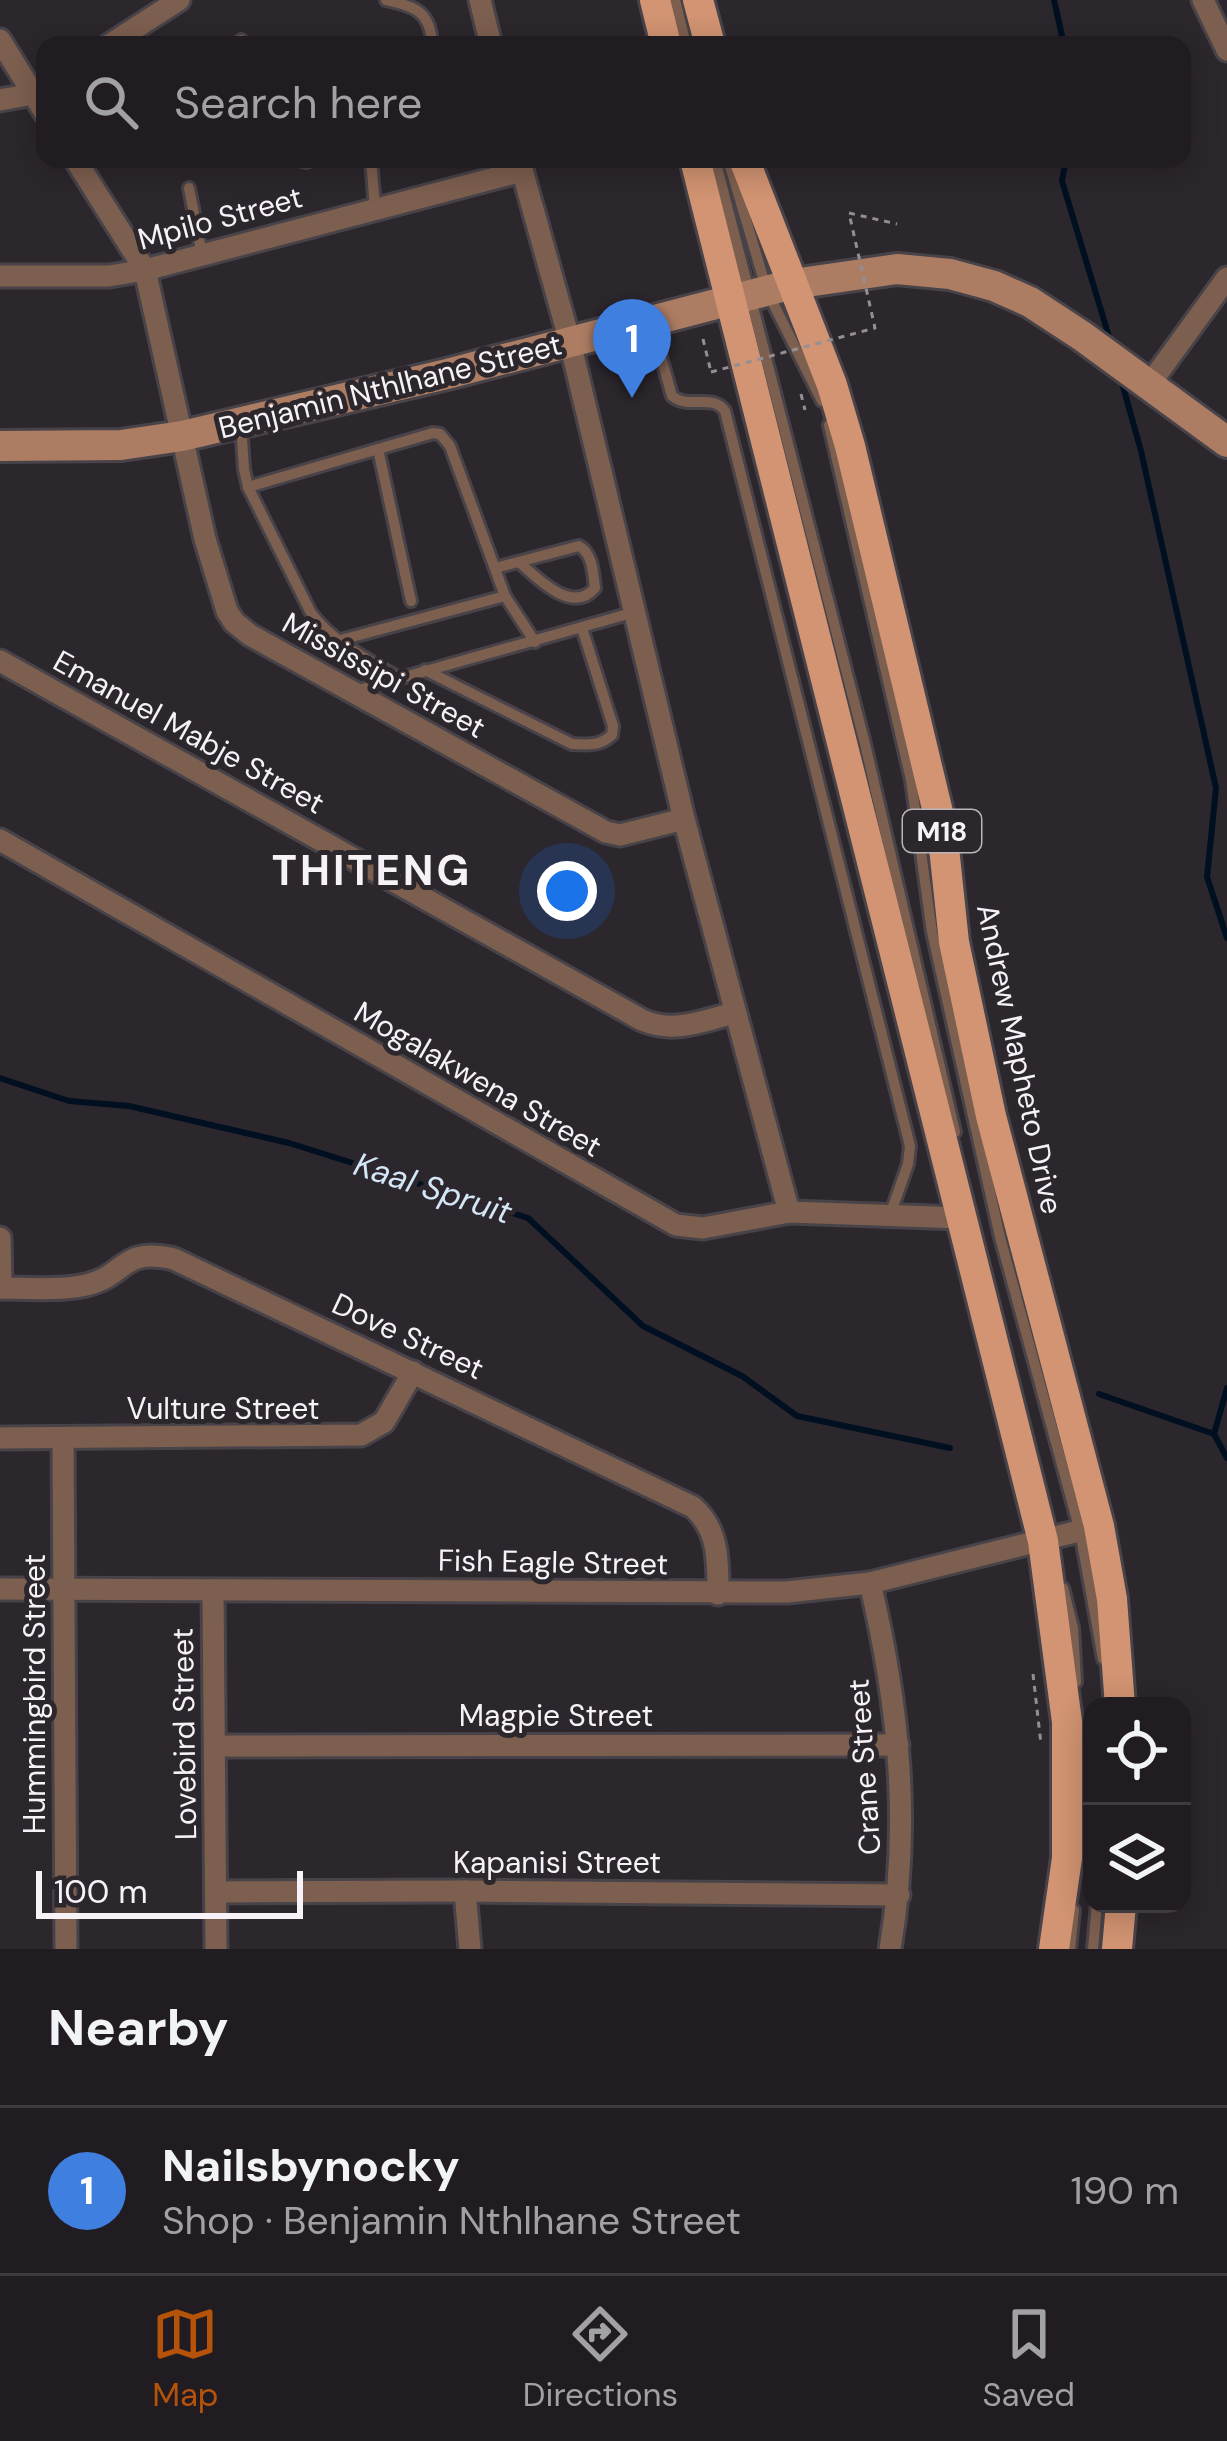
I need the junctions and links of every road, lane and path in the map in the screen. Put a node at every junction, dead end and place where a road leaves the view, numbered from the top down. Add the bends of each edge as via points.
1 (386, 0) edge
2 (480, 0) edge
3 (655, 0) edge
4 (679, 0) edge
5 (698, 0) edge
6 (1203, 0) edge
7 (163, 4) edge
8 (121, 36) edge
9 (431, 36) edge
10 (489, 36) edge
11 (664, 36) edge
12 (688, 36) edge
13 (708, 36) edge
14 (0, 40) edge
15 (1227, 50) edge
16 (36, 91) edge
17 (36, 98) edge
18 (0, 100) edge
19 (80, 168) edge
20 (371, 168) edge
21 (511, 168) edge
22 (522, 168) edge
23 (699, 168) edge
24 (718, 168) edge
25 (730, 168) edge
26 (745, 168) edge
27 (189, 188) dead end
28 (375, 208) junction
29 (896, 224) dead end
30 (202, 254) junction
31 (145, 270) junction
32 (0, 276) edge
33 (1227, 278) edge
34 (760, 292) junction
35 (651, 322) junction
36 (703, 340) dead end
37 (570, 342) junction
38 (1145, 382) junction
39 (241, 423) junction
40 (182, 436) junction
41 (1227, 442) edge
42 (0, 446) edge
43 (378, 448) junction
44 (248, 488) junction
45 (519, 562) junction
46 (495, 568) junction
47 (505, 596) junction
48 (411, 601) dead end
49 (635, 612) junction
50 (582, 628) junction
51 (337, 640) junction
52 (535, 642) junction
53 (0, 661) edge
54 (425, 670) junction
55 (399, 678) junction
56 (352, 692) junction
57 (685, 820) junction
58 (0, 840) edge
59 (734, 1012) junction
60 (959, 1150) dead end
61 (964, 1172) dead end
62 (789, 1211) junction
63 (890, 1215) junction
64 (962, 1218) junction
65 (0, 1238) edge
66 (1, 1288) edge
67 (413, 1372) junction
68 (1011, 1394) junction
69 (0, 1438) edge
70 (63, 1438) junction
71 (1089, 1529) junction
72 (1047, 1540) junction
73 (870, 1582) junction
74 (0, 1589) edge
75 (64, 1590) junction
76 (213, 1590) junction
77 (718, 1594) junction
78 (1104, 1666) dead end
79 (1047, 1667) junction
80 (1119, 1697) edge
81 (898, 1745) junction
82 (215, 1746) junction
83 (1043, 1760) dead end
84 (465, 1891) junction
85 (216, 1892) junction
86 (899, 1895) junction
87 (1095, 1913) edge
88 (1120, 1913) edge
89 (67, 1949) edge
90 (216, 1949) edge
91 (470, 1949) edge
92 (890, 1949) edge
93 (1054, 1949) edge
94 (1070, 1949) edge
95 (1093, 1949) edge
96 (1117, 1949) edge

1 - 9 lane via 422,14
2 - 10 street
3 - 11 main road
4 - 12 lane
5 - 13 main road
6 - 15 street
7 - 8 street
14 - 16 street
17 - 18 street
19 - 31 street
20 - 28 lane
21 - 28 street, Mpilo Street
22 - 37 street
23 - 34 main road, Andrew Mapheto Drive / M18
24 - 34 lane
25 - 34 lane
26 - 34 main road, Andrew Mapheto Drive / M18
27 - 30 lane
28 - 30 street, Mpilo Street
29 - 36 path, bridge via 849,213 875,328 711,372
30 - 31 street, Mpilo Street
31 - 32 street, Mpilo Street
31 - 40 street, Mississipi Street
33 - 38 street
34 - 35 street, Benjamin Nthlhane Street
34 - 38 street, Benjamin Nthlhane Street via 897,269 994,286
34 - 60 lane
34 - 64 main road, Andrew Mapheto Drive / M18
34 - 71 main road, Andrew Mapheto Drive / M18 via 832,385 850,446 942,829 954,941 986,1094
35 - 37 street, Benjamin Nthlhane Street
35 - 63 lane via 672,396 725,411 910,1147
37 - 39 street, Benjamin Nthlhane Street
37 - 49 street
38 - 41 street, Benjamin Nthlhane Street
39 - 40 street, Benjamin Nthlhane Street
39 - 44 lane
40 - 42 street, Benjamin Nthlhane Street
40 - 56 street, Mississipi Street via 234,622
43 - 44 lane
43 - 46 lane via 433,434 446,439
43 - 48 lane
44 - 51 lane via 311,613
45 - 45 lane via 579,547 596,588 582,597 558,593
45 - 46 lane
46 - 47 lane
47 - 51 lane
47 - 52 lane
49 - 50 lane
49 - 57 street
50 - 52 lane
50 - 54 lane via 613,726 613,735 593,745 572,744
51 - 55 lane
52 - 54 lane
53 - 59 street, Emanuel Mabje Street via 643,1020 680,1027
54 - 55 lane
55 - 56 lane
56 - 57 street, Mississipi Street via 606,832
57 - 59 street
58 - 62 street, Mogalakwena Street via 676,1226
59 - 62 street
61 - 68 lane
62 - 63 street, Mogalakwena Street
63 - 64 street, Mogalakwena Street
64 - 68 main road, Andrew Mapheto Drive / M18
65 - 66 street
66 - 67 street, Dove Street via 88,1285 137,1256 174,1259
67 - 70 street, Vulture Street via 384,1423 361,1436
67 - 77 street, Dove Street via 693,1507 715,1541
68 - 72 main road, Andrew Mapheto Drive / M18
69 - 70 street, Vulture Street
70 - 75 street, Hummingbird Street
71 - 72 street, Fish Eagle Street
71 - 78 lane
71 - 80 main road, Andrew Mapheto Drive / M18 via 1112,1599
72 - 73 street, Fish Eagle Street
72 - 79 main road, M18
72 - 94 lane via 1073,1628 1078,1714
73 - 77 street, Fish Eagle Street
73 - 81 street, Crane Street
74 - 75 street, Fish Eagle Street
75 - 76 street, Fish Eagle Street
75 - 89 street, Hummingbird Street
76 - 77 street, Fish Eagle Street
76 - 82 street, Lovebird Street
79 - 83 path
79 - 93 main road, M18 via 1066,1722 1066,1858
81 - 82 street, Magpie Street
81 - 86 street, Crane Street
82 - 85 street, Lovebird Street
84 - 85 street, Kapanisi Street
84 - 86 street, Kapanisi Street
84 - 91 street
85 - 90 street, Lovebird Street
86 - 92 street, Crane Street
87 - 95 lane
88 - 96 main road

